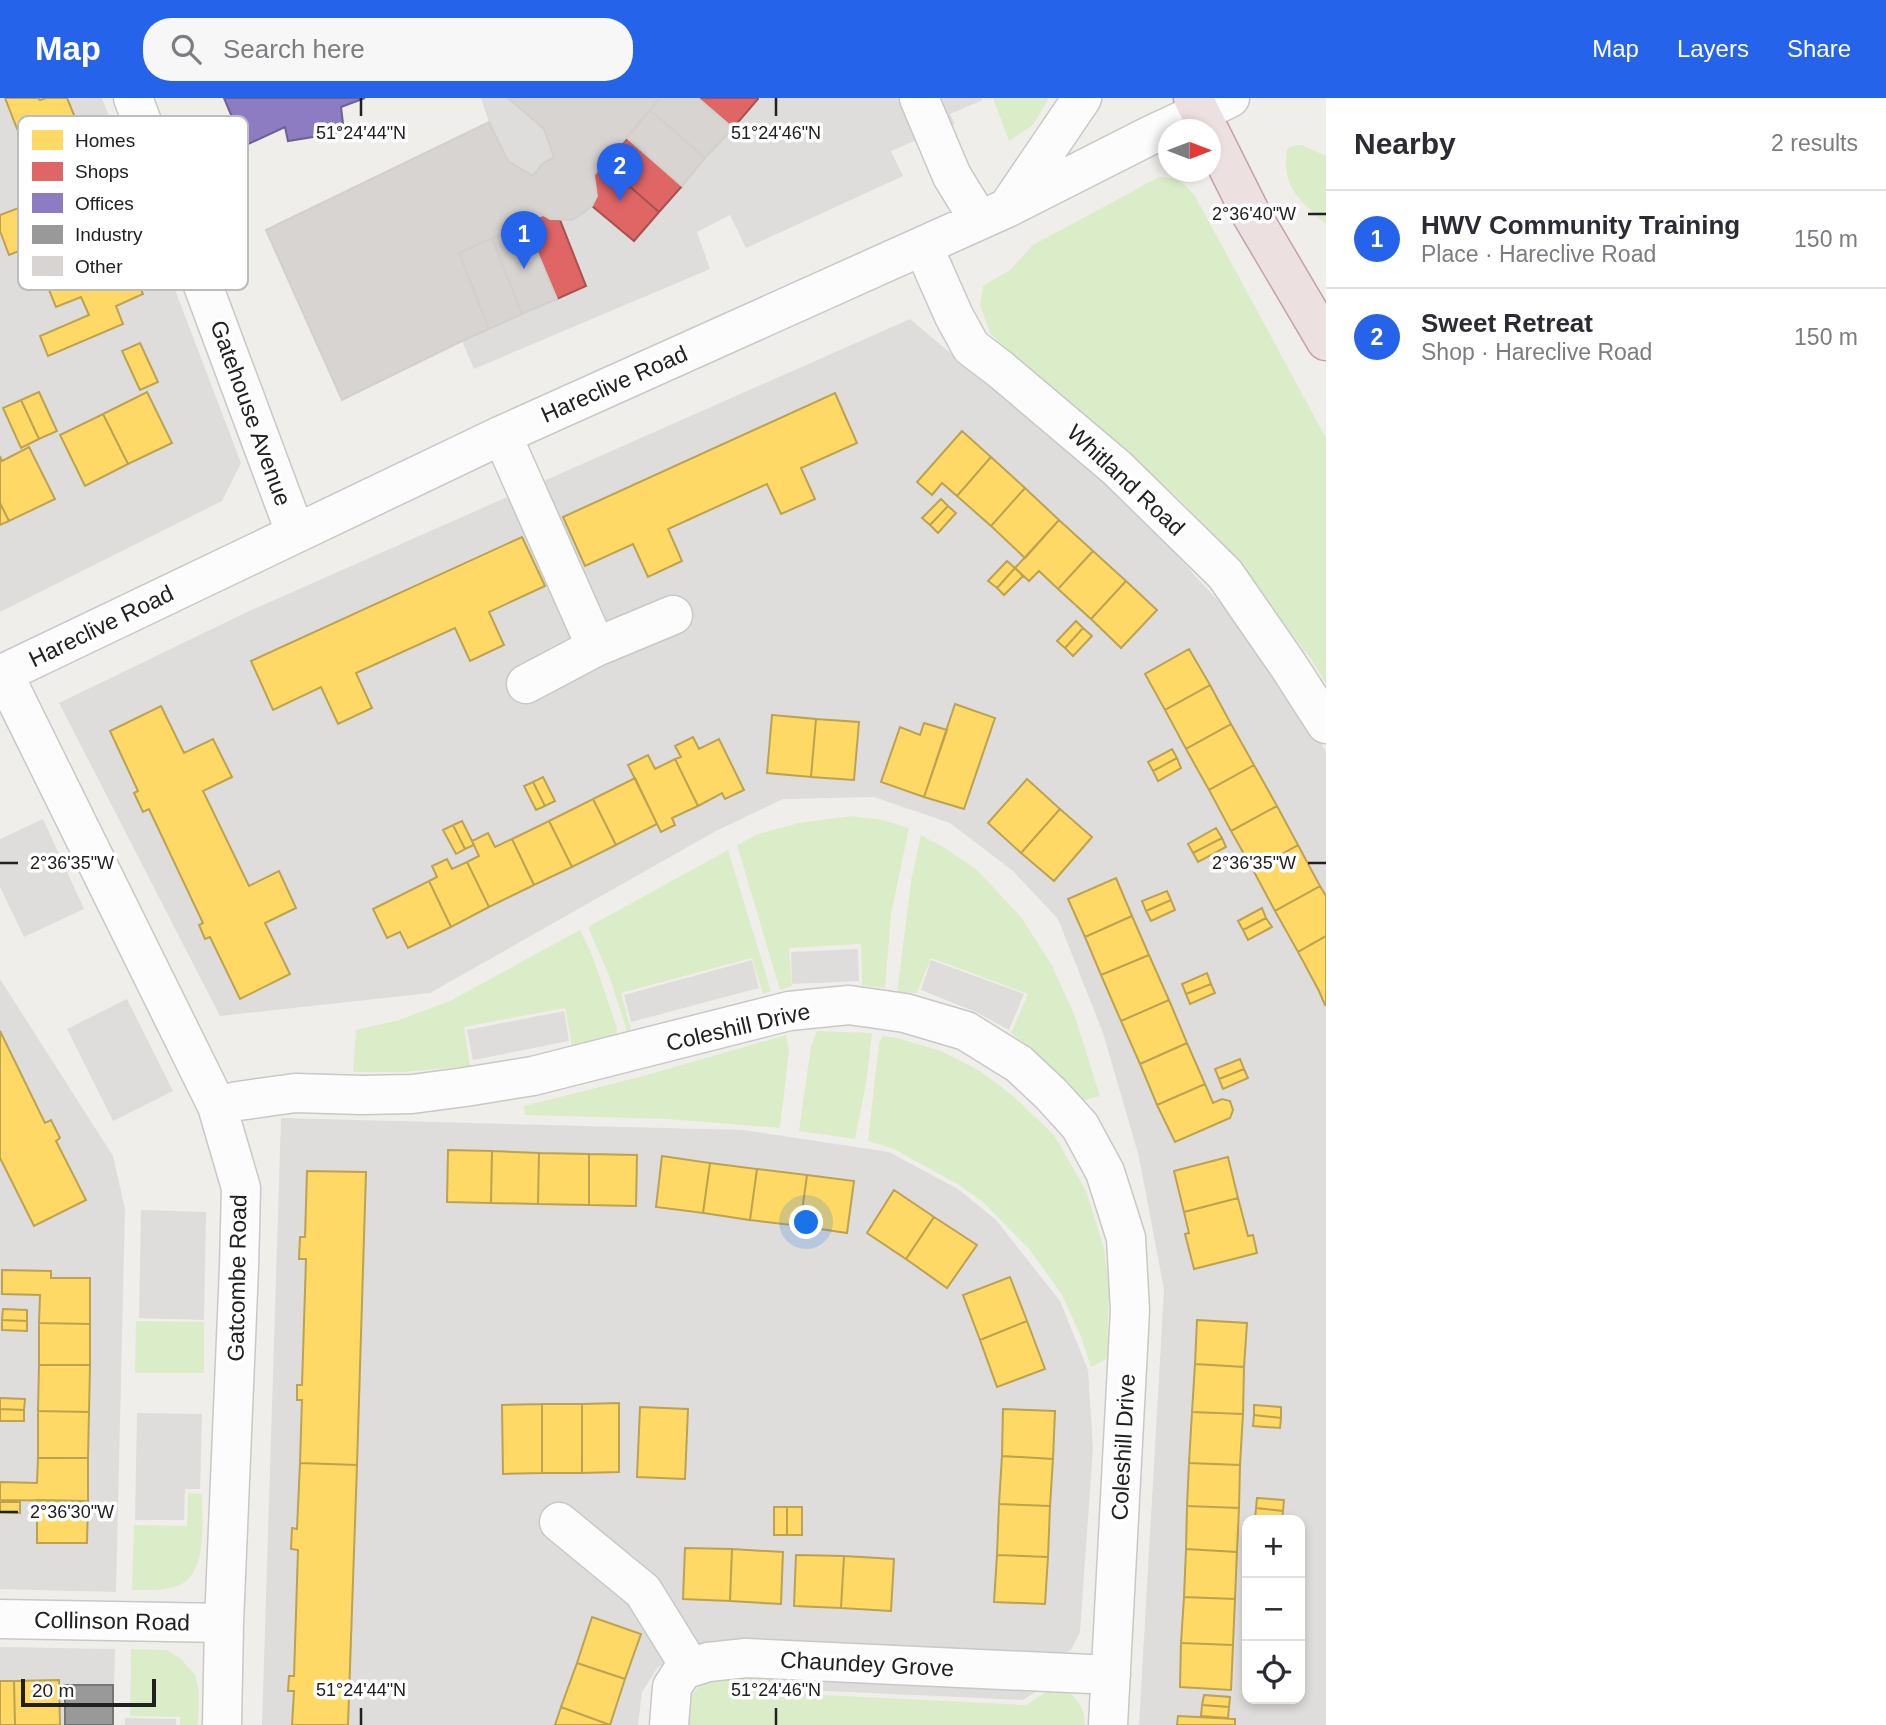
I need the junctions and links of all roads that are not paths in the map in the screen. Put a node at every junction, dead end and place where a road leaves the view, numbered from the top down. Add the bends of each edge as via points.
1 (133, 98) edge
2 (919, 98) edge
3 (1082, 98) edge
4 (1209, 114) edge
5 (140, 116) edge
6 (993, 214) junction
7 (923, 246) junction
8 (205, 290) edge
9 (1326, 341) edge
10 (502, 435) junction
11 (295, 532) junction
12 (673, 615) dead end
13 (596, 647) junction
14 (1, 674) edge
15 (526, 684) dead end
16 (1326, 724) edge
17 (217, 1106) junction
18 (559, 1522) dead end
19 (0, 1619) edge
20 (224, 1623) junction
21 (690, 1667) junction
22 (1111, 1675) junction
23 (222, 1725) edge
24 (669, 1725) edge
25 (1108, 1725) edge

1 - 5 street, Gatehouse Avenue
2 - 6 street via 952,176
3 - 6 street
4 - 6 street, Hareclive Road
4 - 9 highway via 1251,214
6 - 7 street, Hareclive Road
7 - 10 street, Hareclive Road
7 - 16 street, Whitland Road via 971,347 1117,468 1225,574
8 - 11 street, Gatehouse Avenue
10 - 11 street, Hareclive Road
10 - 13 street
11 - 14 street, Hareclive Road
12 - 13 street
13 - 15 street
14 - 17 street, Gatcombe Road
17 - 20 street, Gatcombe Road via 240,1188
17 - 22 street, Coleshill Drive via 295,1093 412,1094 466,1087 533,1076 789,1011 849,1005 905,1013 966,1031 1019,1064 1080,1126 1105,1172 1126,1238 1130,1310
18 - 21 street via 643,1591
19 - 20 street, Collinson Road
20 - 23 street, Gatcombe Road
21 - 22 street, Chaundey Grove via 746,1658
21 - 24 street via 672,1687
22 - 25 street, Coleshill Drive

